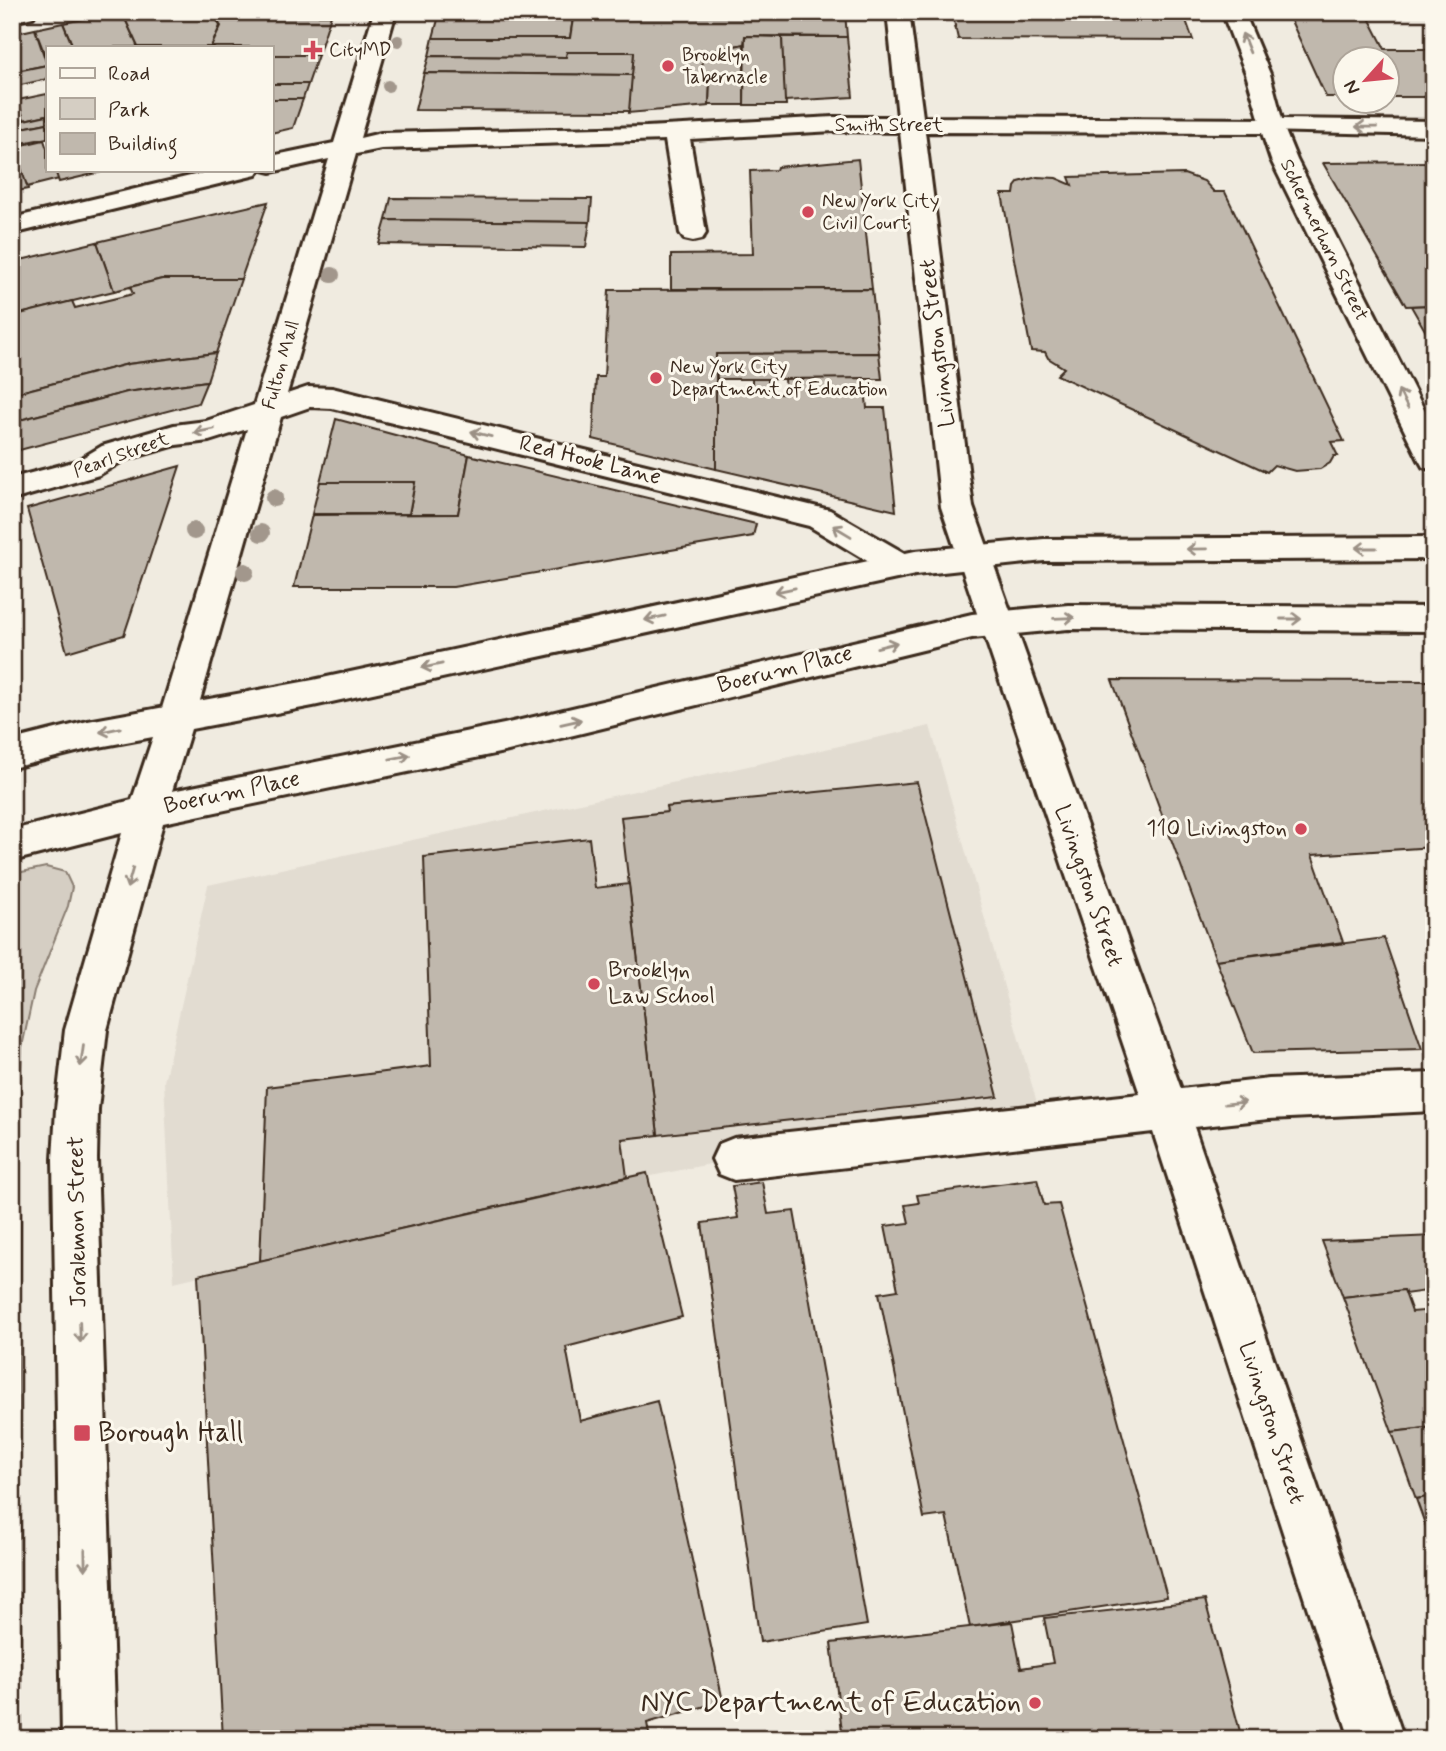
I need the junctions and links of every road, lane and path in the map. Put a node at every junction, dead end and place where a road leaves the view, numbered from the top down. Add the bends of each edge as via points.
1 (25, 12) edge
2 (385, 12) edge
3 (898, 12) edge
4 (1233, 12) edge
5 (12, 15) edge
6 (913, 125) junction
7 (1272, 126) junction
8 (1434, 128) edge
9 (676, 133) junction
10 (344, 149) junction
11 (273, 164) edge
12 (239, 172) edge
13 (12, 226) edge
14 (693, 233) dead end
15 (268, 408) junction
16 (1434, 460) edge
17 (12, 489) edge
18 (1434, 548) edge
19 (973, 556) junction
20 (901, 566) junction
21 (1434, 619) edge
22 (996, 623) junction
23 (177, 718) junction
24 (12, 754) edge
25 (147, 811) junction
26 (12, 846) edge
27 (1434, 1092) edge
28 (1167, 1110) junction
29 (734, 1159) dead end
30 (89, 1739) edge
31 (1377, 1739) edge

1 - 5 street
2 - 10 street, Fulton Mall
3 - 6 street, Livingston Street
7 -> 4 street, Schermerhorn Street via 1258,74
6 - 7 street, Smith Street
6 - 9 street, Smith Street via 834,124
6 - 19 street, Livingston Street via 957,507
8 -> 7 street, Smith Street
16 -> 7 street, Schermerhorn Street via 1284,160
9 - 10 street, Smith Street via 381,141
9 - 14 street
10 - 11 street, Smith Street
10 - 15 street, Fulton Mall
12 - 13 street
15 -> 17 street, Pearl Street via 209,431 174,435 113,453 88,468
20 -> 15 street, Red Hook Lane via 819,518 332,398 308,397
15 - 23 street, Fulton Mall
18 -> 19 street via 1044,550
19 - 20 street
19 - 22 street, Livingston Street
20 -> 23 street
22 -> 21 street, Boerum Place via 1068,618
25 -> 22 street, Boerum Place via 504,738 936,633
22 - 28 street, Livingston Street
23 -> 24 street
23 - 25 street, Joralemon Street
25 - 26 street, Boerum Place
25 -> 30 street, Joralemon Street via 86,1030 77,1109
28 -> 27 street via 1269,1099
28 - 29 street
28 - 31 street, Livingston Street

